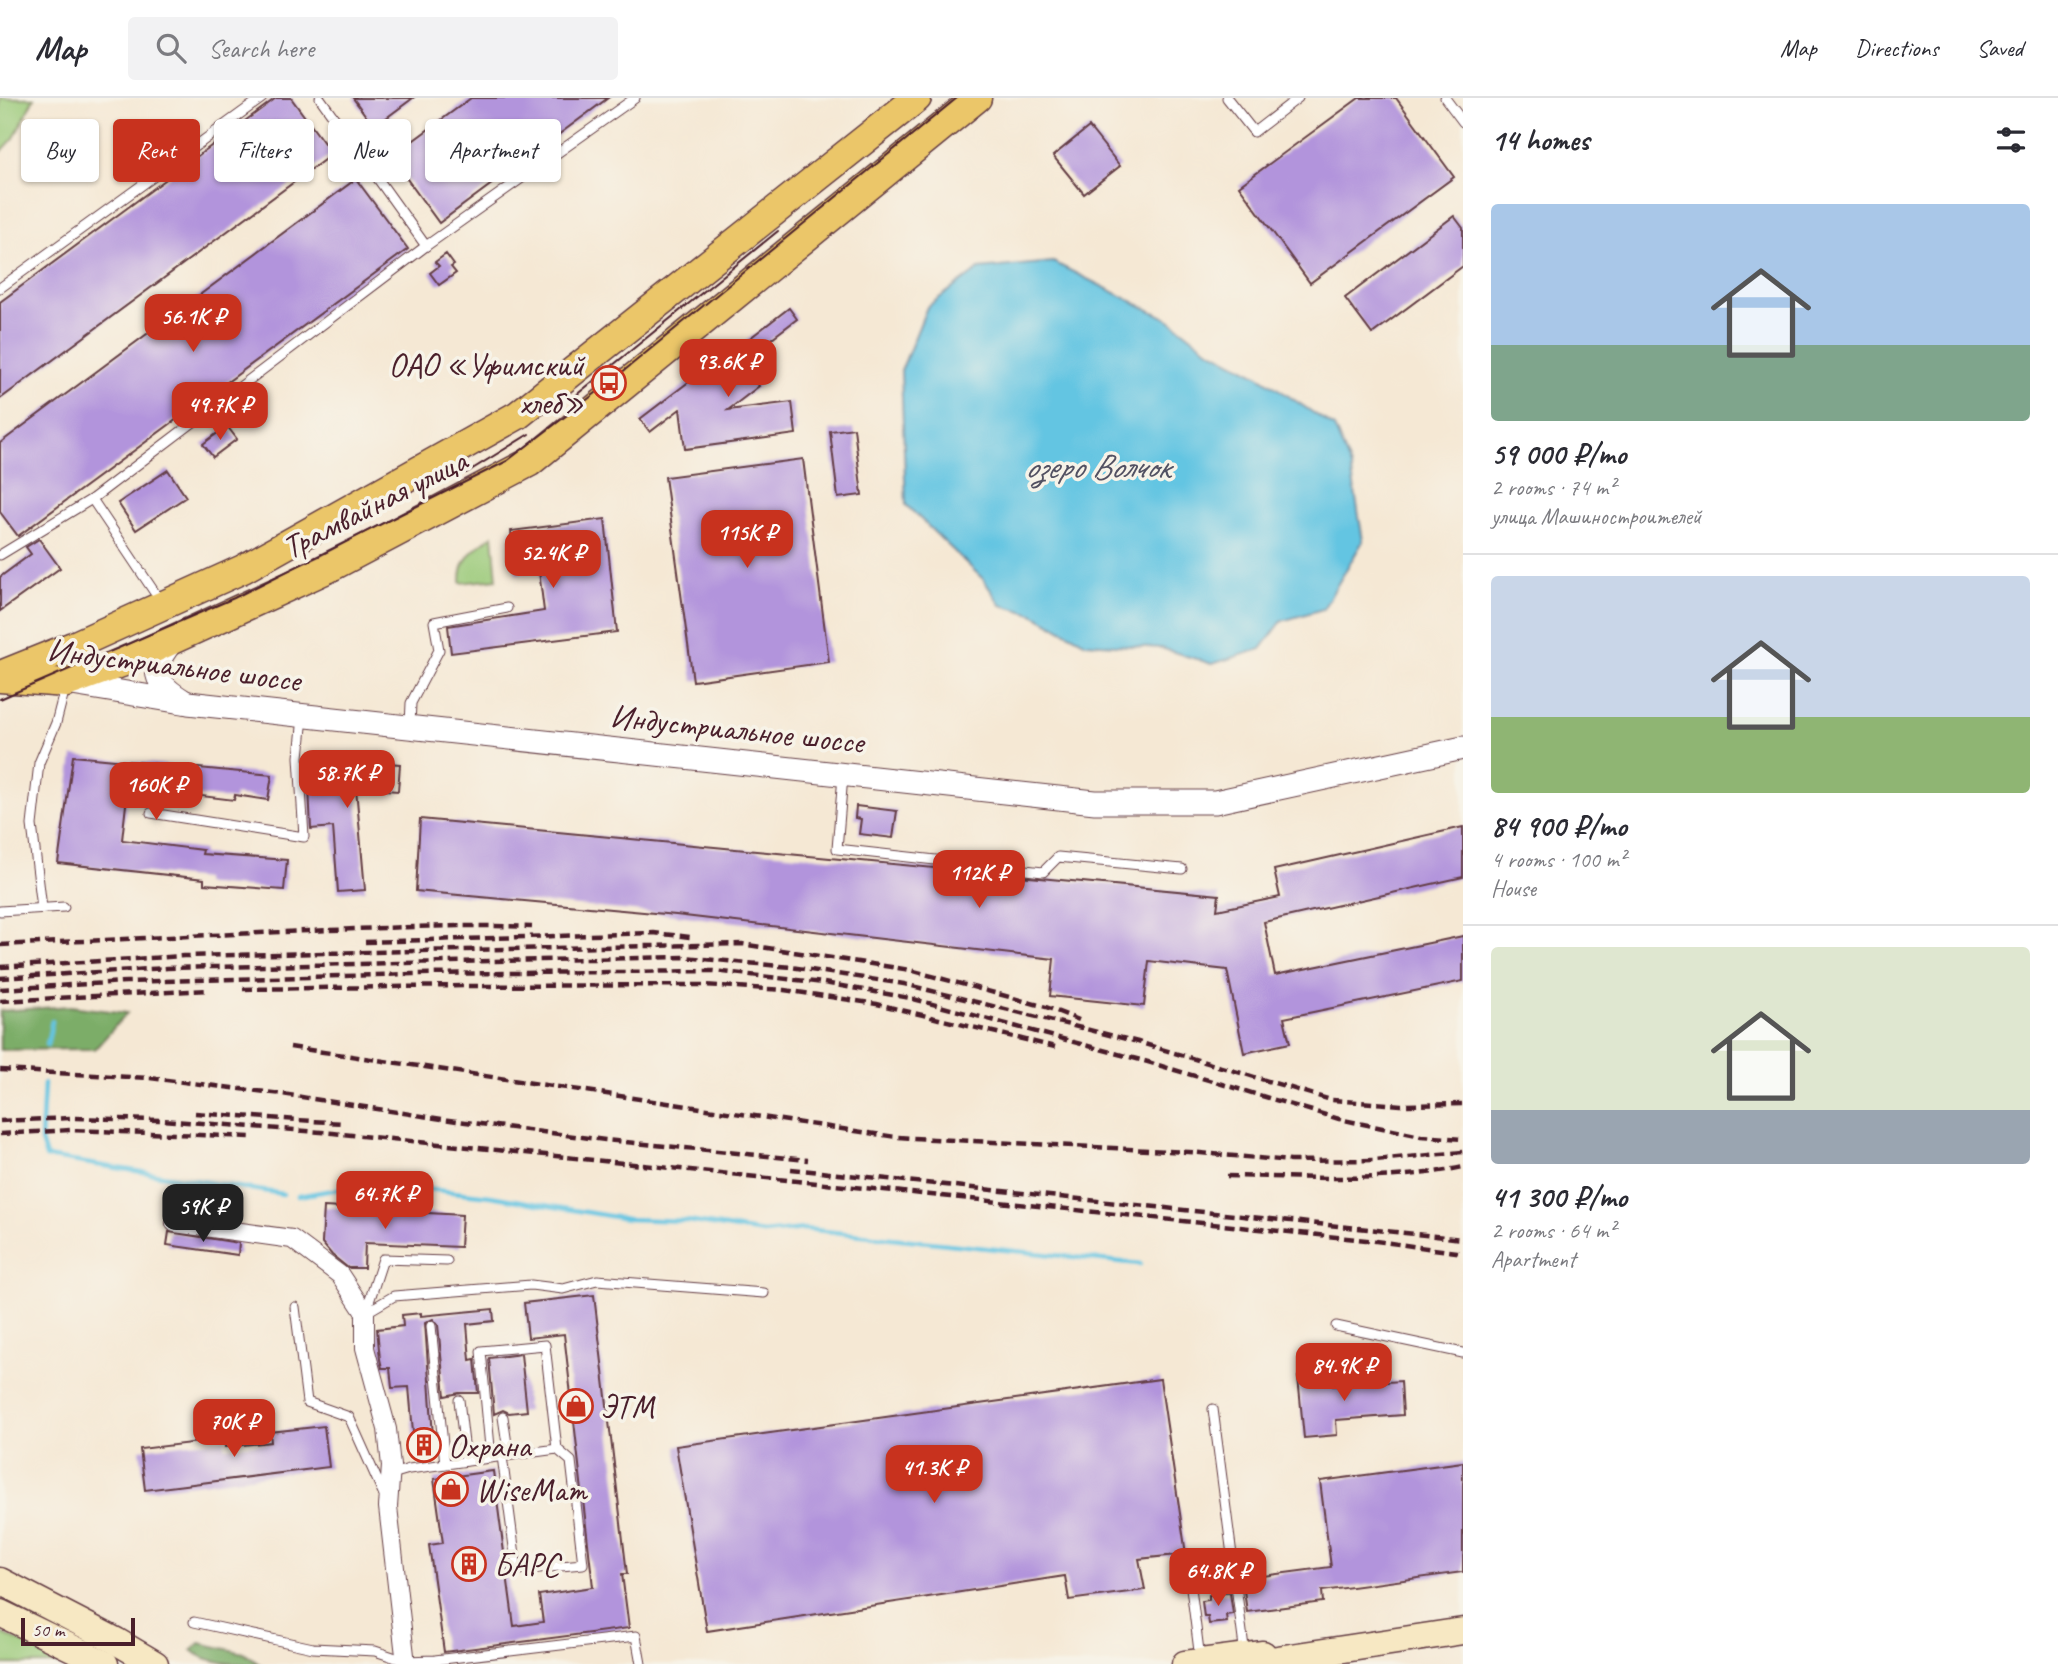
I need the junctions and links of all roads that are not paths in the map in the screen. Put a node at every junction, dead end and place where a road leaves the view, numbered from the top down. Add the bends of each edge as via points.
1 (262, 98) edge
2 (320, 98) edge
3 (635, 98) edge
4 (917, 98) edge
5 (977, 98) edge
6 (1227, 98) edge
7 (1298, 98) edge
8 (1445, 98) edge
9 (1463, 122) edge
10 (426, 246) junction
11 (0, 288) edge
12 (92, 499) junction
13 (0, 555) edge
14 (164, 606) junction
15 (507, 608) dead end
16 (173, 640) junction
17 (0, 676) edge
18 (66, 682) junction
19 (188, 703) junction
20 (303, 716) junction
21 (410, 727) junction
22 (1463, 748) edge
23 (843, 774) junction
24 (151, 813) dead end
25 (1182, 869) dead end
26 (64, 907) dead end
27 (42, 908) junction
28 (0, 911) edge
29 (175, 1223) dead end
30 (447, 1261) dead end
31 (764, 1293) dead end
32 (295, 1307) dead end
33 (365, 1313) junction
34 (431, 1326) dead end
35 (1336, 1326) dead end
36 (1463, 1353) edge
37 (459, 1400) dead end
38 (1213, 1409) dead end
39 (503, 1417) dead end
40 (556, 1449) junction
41 (502, 1456) junction
42 (491, 1458) junction
43 (466, 1461) junction
44 (445, 1464) junction
45 (392, 1474) junction
46 (388, 1507) junction
47 (1190, 1580) dead end
48 (0, 1581) edge
49 (0, 1613) edge
50 (194, 1622) dead end
51 (1463, 1631) edge
52 (1245, 1661) edge
53 (405, 1663) edge
54 (1195, 1663) edge
55 (105, 1664) edge
56 (155, 1664) edge
57 (641, 1664) edge

1 - 11 lane
2 - 10 lane
3 - 10 lane
4 - 14 main road, Трамвайная улица via 518,415 243,569
5 - 16 main road, Трамвайная улица via 530,462 327,569
6 - 7 lane via 1254,132
8 - 9 lane
10 - 12 lane
12 - 13 lane
12 - 14 lane
14 - 17 main road, Трамвайная улица
15 - 21 lane via 434,622 439,650 411,703
16 - 18 main road, Трамвайная улица
16 - 19 street via 159,656 156,671 170,693
17 - 18 main road, Индустриальное шоссе
18 - 19 street, Индустриальное шоссе
18 - 27 lane via 39,763 32,825
19 - 20 street, Индустриальное шоссе
20 - 21 street, Индустриальное шоссе
20 - 24 lane via 299,757 304,837
21 - 23 street, Индустриальное шоссе
22 - 23 street, Индустриальное шоссе via 1215,802 1095,802
23 - 25 lane via 837,849 1043,872 1058,857
26 - 27 lane
27 - 28 lane
29 - 33 street via 292,1239 340,1275
30 - 33 lane via 383,1259
31 - 33 lane via 597,1280 563,1289 531,1285 394,1296
32 - 46 lane via 307,1402 349,1417
33 - 45 street via 365,1348 387,1429
34 - 44 lane
35 - 36 lane
37 - 43 lane
38 - 52 lane
39 - 41 lane via 507,1444
40 - 41 lane
40 - 41 lane via 571,1461 583,1564 517,1570
40 - 42 lane via 545,1345 481,1351
41 - 42 lane
42 - 43 lane
43 - 44 lane
44 - 45 lane
45 - 46 street
46 - 53 street
47 - 54 lane
48 - 56 main road
49 - 55 main road
50 - 53 lane via 313,1648 375,1651
51 - 52 main road
52 - 54 main road
53 - 57 lane via 636,1636

